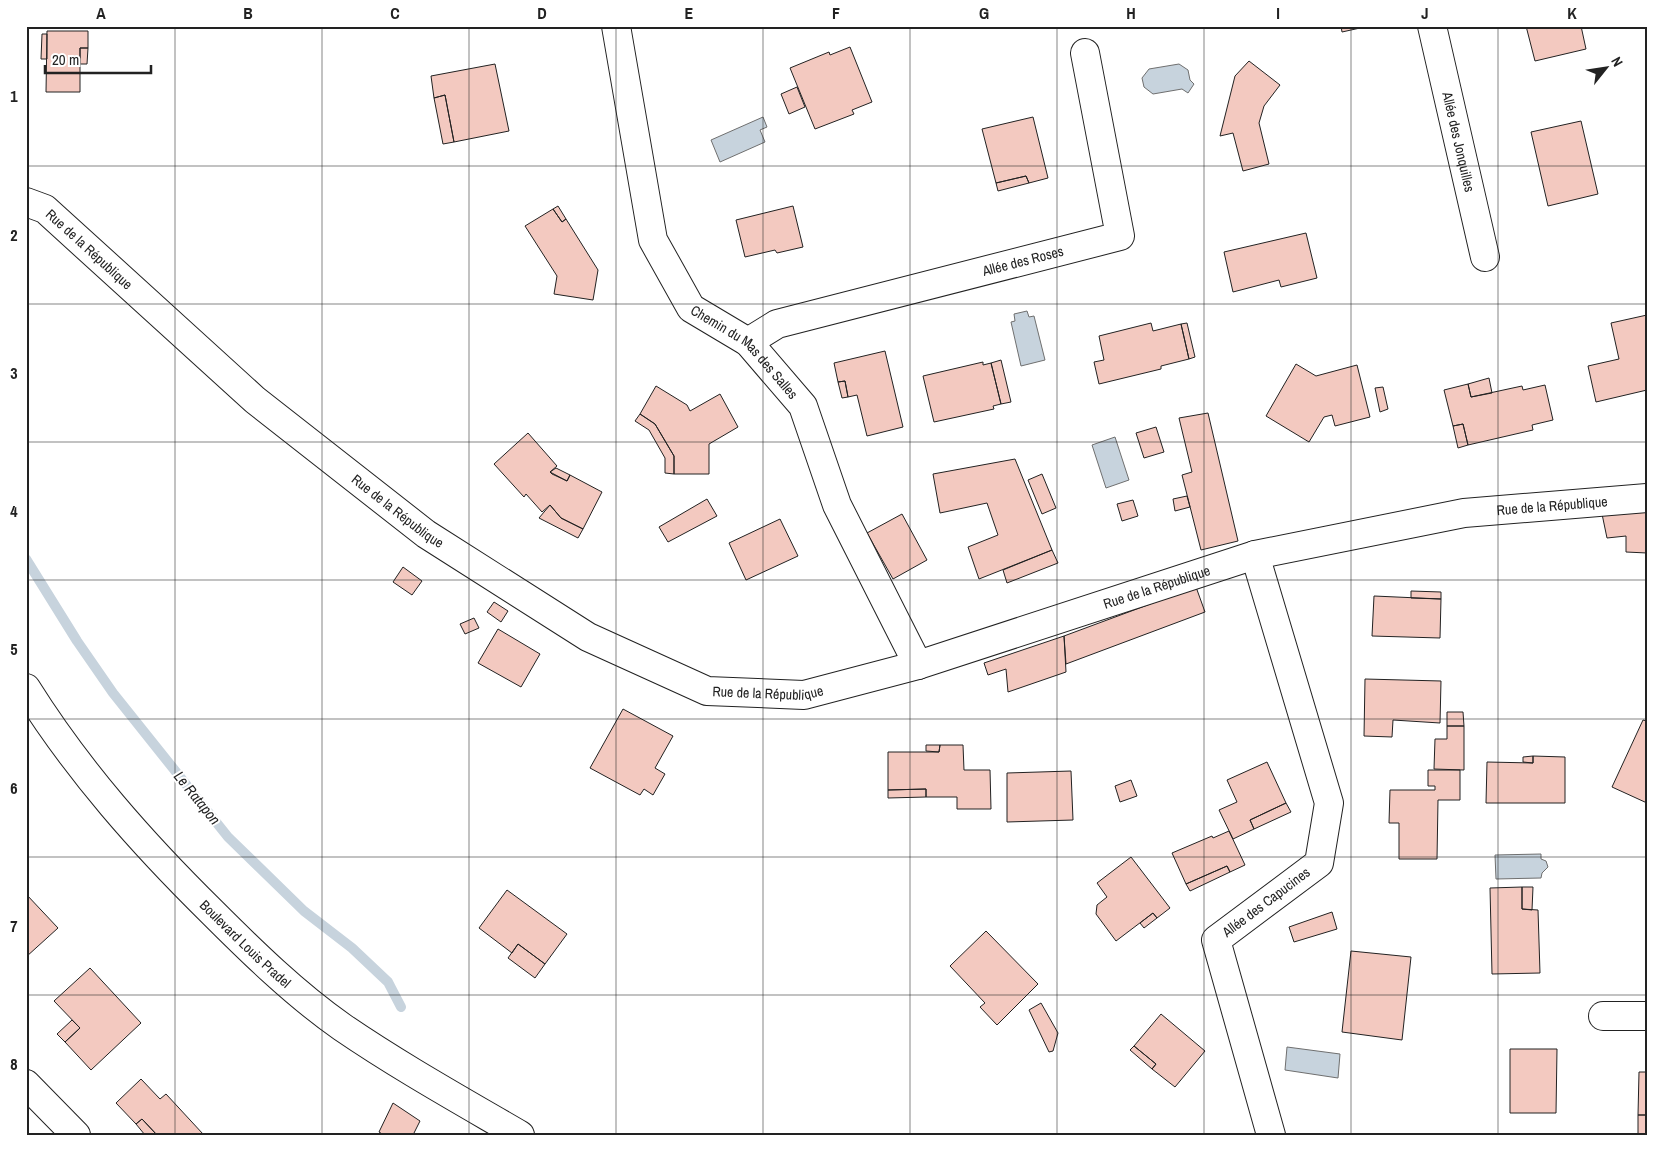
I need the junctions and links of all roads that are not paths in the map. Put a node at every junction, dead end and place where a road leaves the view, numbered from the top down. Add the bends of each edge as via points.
1 (616, 26) edge
2 (1432, 26) edge
3 (1085, 53) dead end
4 (26, 202) edge
5 (1485, 257) dead end
6 (748, 342) junction
7 (1647, 498) edge
8 (1255, 556) junction
9 (918, 665) junction
10 (26, 688) edge
11 (1603, 1016) dead end
12 (1647, 1016) edge
13 (26, 1084) edge
14 (76, 1135) edge
15 (520, 1135) edge
16 (1271, 1135) edge

1 - 6 street, Chemin du Mas des Salles via 653,240 691,308
2 - 5 street, Allée des Jonquilles
3 - 6 street, Allée des Roses via 1120,236 777,324
4 - 9 street, Rue de la République via 45,209 255,400 426,534 588,637 707,691 804,695
6 - 9 street, Chemin du Mas des Salles via 803,406 837,505
7 - 8 street, Rue de la République via 1464,513
8 - 9 street, Rue de la République
8 - 16 street, Allée des Capucines via 1330,802 1319,863 1216,940
10 - 15 street, Boulevard Louis Pradel via 104,798 158,859 253,953 341,1026 428,1082
11 - 12 street
13 - 14 street

